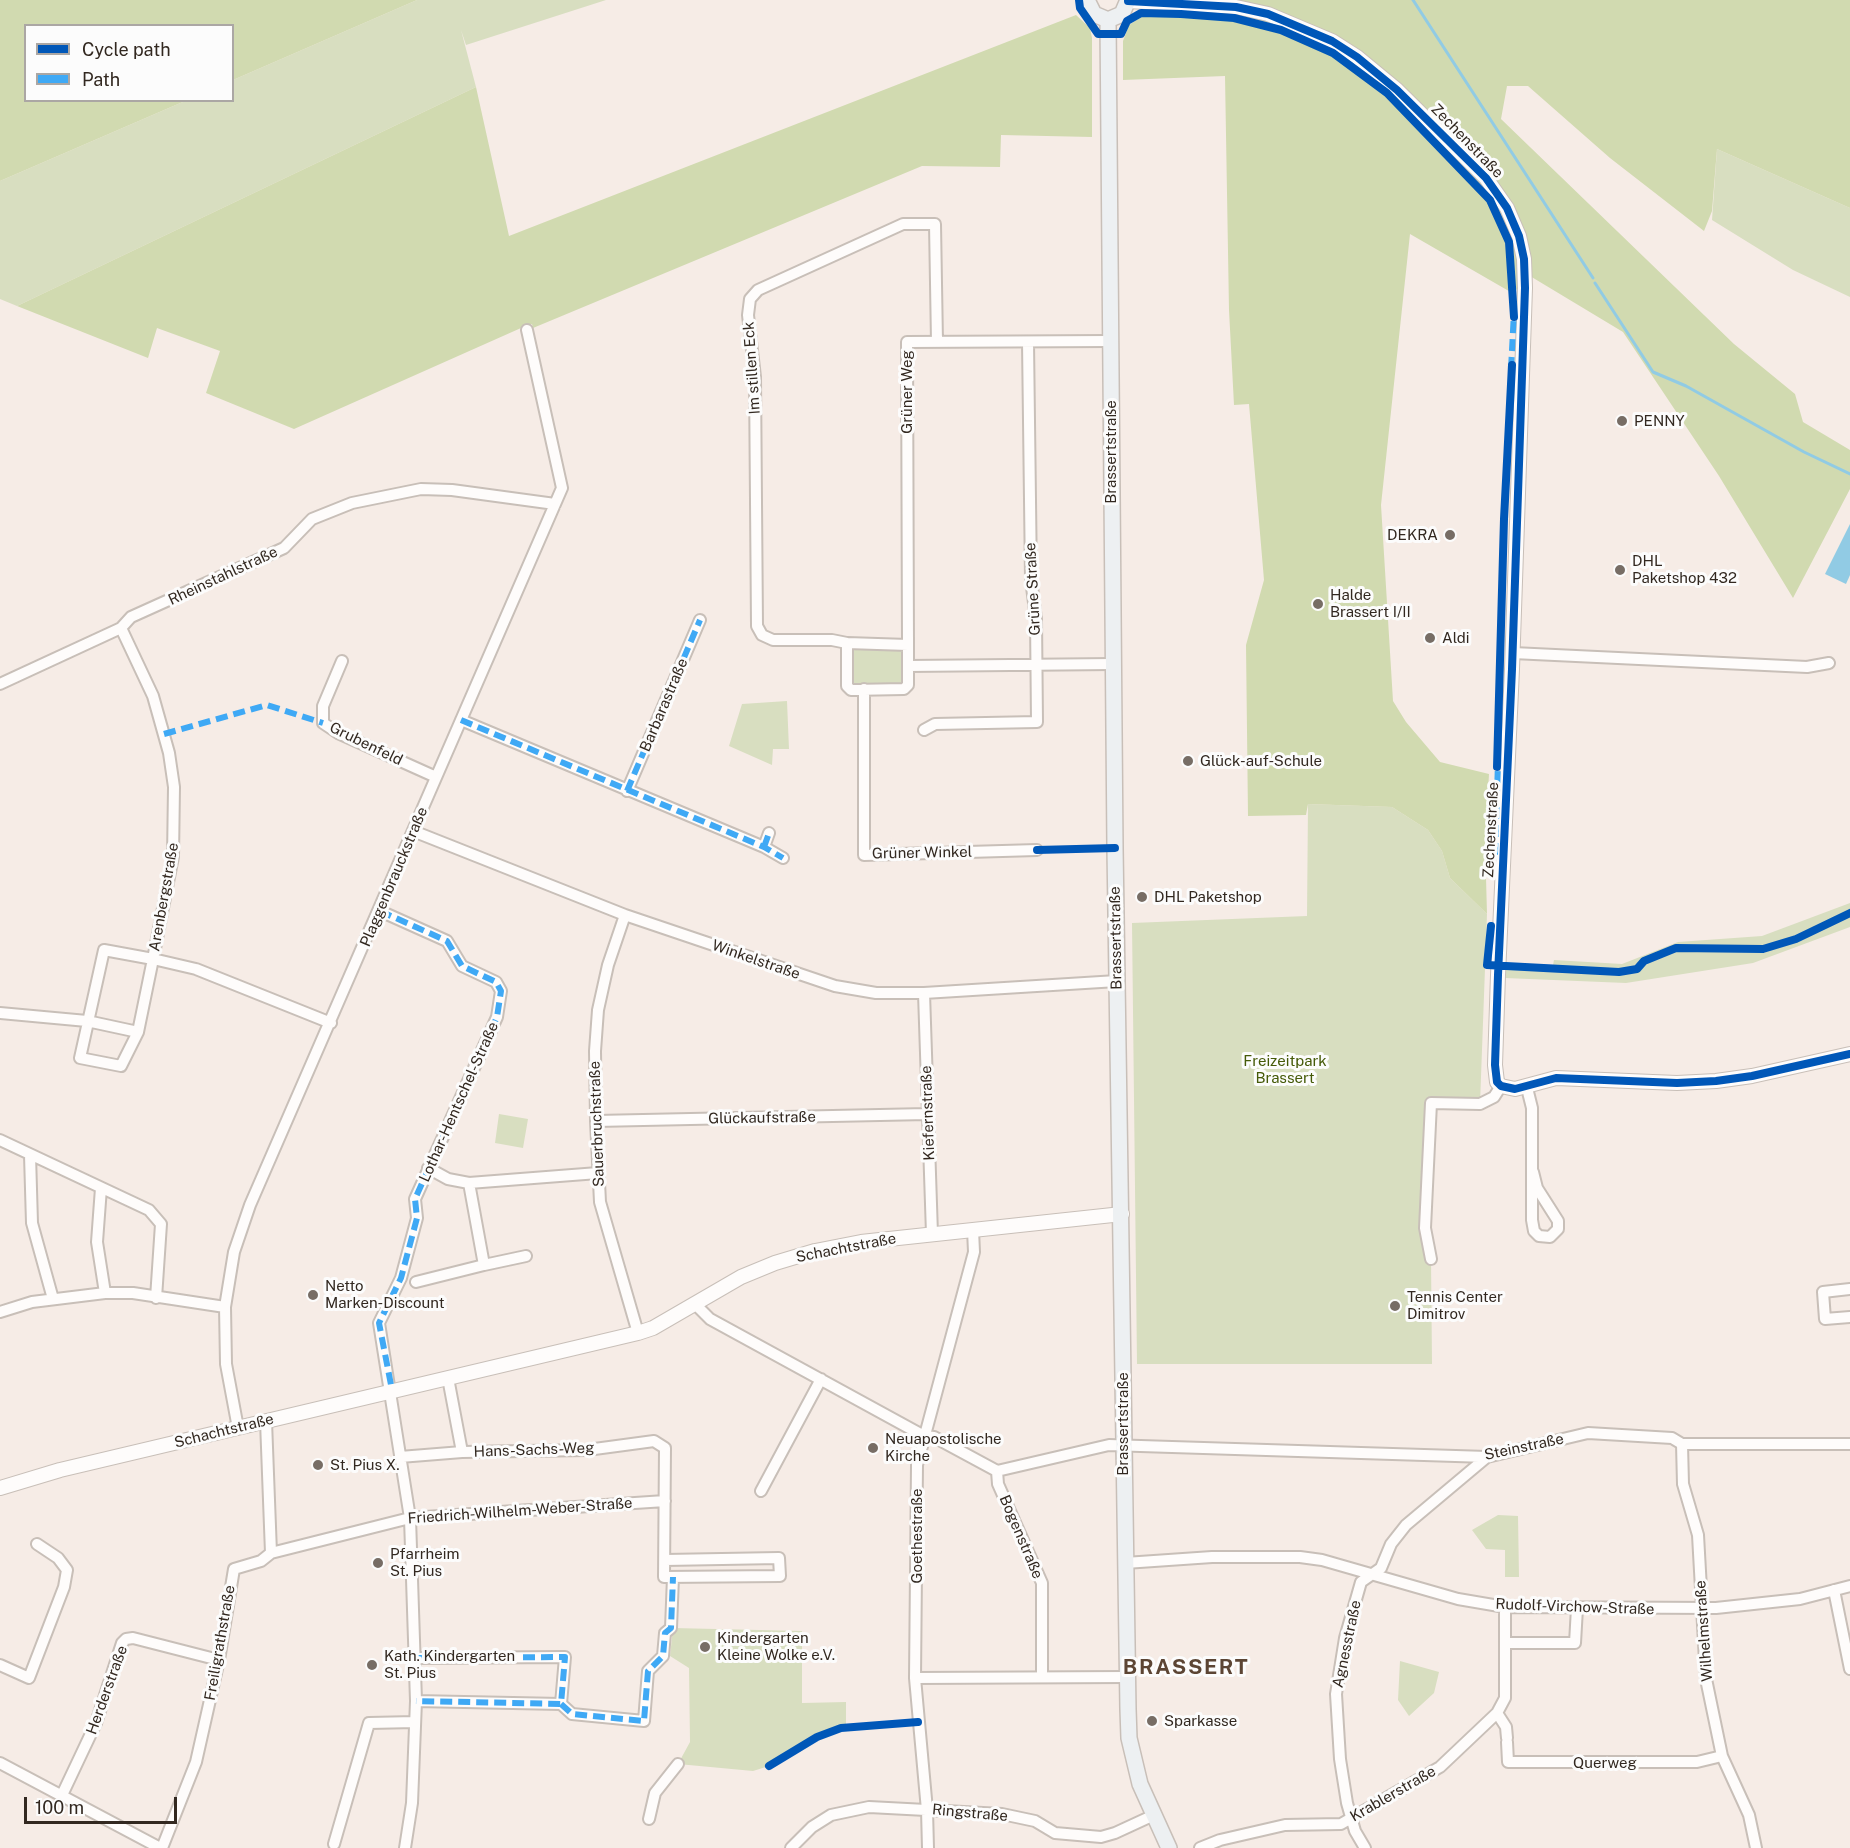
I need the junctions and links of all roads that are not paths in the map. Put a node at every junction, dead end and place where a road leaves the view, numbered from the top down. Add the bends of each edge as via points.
1 (1087, 0) edge
2 (1128, 1) edge
3 (1108, 20) junction
4 (527, 330) dead end
5 (1110, 341) junction
6 (937, 342) junction
7 (1028, 342) junction
8 (555, 504) junction
9 (700, 620) dead end
10 (121, 628) junction
11 (847, 643) junction
12 (908, 645) junction
13 (1513, 653) junction
14 (342, 661) dead end
15 (1829, 663) dead end
16 (1035, 664) junction
17 (1113, 664) junction
18 (908, 666) junction
19 (0, 684) edge
20 (864, 689) junction
21 (461, 720) junction
22 (924, 730) dead end
23 (435, 777) junction
24 (627, 791) junction
25 (413, 831) junction
26 (769, 833) dead end
27 (764, 847) junction
28 (1037, 850) dead end
29 (783, 858) dead end
30 (380, 911) junction
31 (625, 915) junction
32 (153, 959) junction
33 (1117, 981) junction
34 (924, 993) junction
35 (0, 1013) edge
36 (87, 1021) junction
37 (331, 1023) junction
38 (138, 1032) junction
39 (1850, 1054) edge
40 (1501, 1086) junction
41 (1527, 1088) junction
42 (927, 1114) junction
43 (596, 1121) junction
44 (0, 1140) edge
45 (30, 1155) junction
46 (428, 1168) junction
47 (1533, 1172) junction
48 (598, 1173) junction
49 (469, 1183) junction
50 (101, 1188) junction
51 (1122, 1214) junction
52 (973, 1230) junction
53 (932, 1234) junction
54 (526, 1256) dead end
55 (1431, 1259) dead end
56 (484, 1265) junction
57 (416, 1282) dead end
58 (1850, 1289) edge
59 (105, 1293) junction
60 (156, 1298) junction
61 (53, 1299) junction
62 (695, 1304) junction
63 (225, 1307) junction
64 (0, 1311) edge
65 (1850, 1317) edge
66 (638, 1333) junction
67 (448, 1378) junction
68 (821, 1379) junction
69 (392, 1390) junction
70 (266, 1421) junction
71 (238, 1428) junction
72 (924, 1436) junction
73 (1682, 1444) junction
74 (1850, 1444) edge
75 (1123, 1446) junction
76 (462, 1452) junction
77 (400, 1457) junction
78 (1487, 1457) junction
79 (997, 1471) junction
80 (0, 1488) edge
81 (761, 1491) dead end
82 (665, 1501) junction
83 (410, 1518) junction
84 (37, 1544) dead end
85 (270, 1553) junction
86 (665, 1560) junction
87 (1125, 1563) junction
88 (1369, 1574) junction
89 (668, 1577) junction
90 (1850, 1586) edge
91 (1834, 1590) junction
92 (1504, 1607) junction
93 (1577, 1608) junction
94 (1702, 1609) junction
95 (1506, 1643) junction
96 (415, 1658) junction
97 (219, 1660) junction
98 (0, 1665) edge
99 (1850, 1669) edge
100 (1042, 1677) junction
101 (1127, 1677) junction
102 (915, 1678) junction
103 (416, 1701) junction
104 (561, 1704) junction
105 (1497, 1713) junction
106 (415, 1722) junction
107 (1722, 1756) junction
108 (0, 1763) edge
109 (678, 1764) dead end
110 (62, 1795) junction
111 (927, 1810) junction
112 (1154, 1815) junction
113 (1350, 1817) junction
114 (649, 1819) dead end
115 (334, 1844) dead end
116 (161, 1848) edge
117 (405, 1848) edge
118 (791, 1848) edge
119 (928, 1848) edge
120 (1169, 1848) edge
121 (1200, 1848) edge
122 (1365, 1848) edge
123 (1756, 1848) edge

1 - 3 main road via 1094,14
2 - 3 main road via 1122,14
2 - 13 street, Zechenstraße via 1236,7 1268,14 1332,41 1397,90 1486,178 1507,208 1519,236 1525,272
3 - 5 main road, Brassertstraße
4 - 8 street, Plaggenbrauckstraße via 562,488
5 - 7 street, Grüner Weg
5 - 17 main road, Brassertstraße
6 - 7 street, Grüner Weg
6 - 11 street, Im stillen Eck via 935,224 903,224 758,290 750,299 748,315 756,387 759,630 773,640
6 - 12 street, Grüner Weg via 907,342
7 - 16 street, Grüne Straße
8 - 10 street, Rheinstahlstraße via 421,489 352,503 312,519 284,548 131,617
8 - 21 street, Plaggenbrauckstraße
9 - 24 street, Barbarastraße
10 - 19 street, Rheinstahlstraße
10 - 32 street, Arenbergstraße via 153,696 174,787 174,857
11 - 12 street
11 - 20 street via 847,686 851,690
12 - 18 street, Grüner Weg
13 - 15 street via 1807,667
13 - 40 street, Zechenstraße via 1495,1054 1495,1072
14 - 23 street, Grubenfeld via 323,706 323,723
16 - 17 street
16 - 18 street
16 - 22 street, Grüne Straße via 1037,722 935,724
17 - 33 main road, Brassertstraße
18 - 20 street, Grüner Weg via 908,685 904,689
20 - 28 street, Grüner Winkel via 864,855
21 - 23 street, Plaggenbrauckstraße
21 - 24 street
23 - 25 street, Plaggenbrauckstraße
24 - 27 street
25 - 30 street, Plaggenbrauckstraße
25 - 31 street, Winkelstraße
26 - 27 street
27 - 29 street
30 - 37 street, Plaggenbrauckstraße
30 - 46 street, Lothar-Hentschel-Straße via 450,945 462,966 496,982 501,991 497,1017
31 - 34 street, Winkelstraße via 835,986 876,993
31 - 43 street, Sauerbruchstraße via 598,1010
32 - 36 street, Arenbergstraße via 104,950
32 - 37 street, Arenbergstraße via 196,969
32 - 38 street, Arenbergstraße
33 - 34 street, Winkelstraße
33 - 51 main road, Brassertstraße
34 - 42 street, Kiefernstraße
35 - 36 street
36 - 38 street
36 - 38 street, Arenbergstraße via 80,1058 122,1066
37 - 63 street, Plaggenbrauckstraße via 309,1065 250,1205 234,1252
39 - 41 street via 1716,1081 1556,1078
40 - 41 street
40 - 55 street via 1494,1097 1480,1104 1431,1103 1425,1227
41 - 47 street via 1532,1108
42 - 43 street, Glückaufstraße
42 - 53 street, Kiefernstraße
43 - 48 street, Sauerbruchstraße
44 - 45 street
45 - 50 street
45 - 61 street via 32,1222
46 - 49 street via 448,1179
46 - 69 street, Lothar-Hentschel-Straße via 415,1199 417,1218 400,1278 379,1323
47 - 47 street via 1534,1232 1550,1237 1558,1229 1558,1221 1537,1188
48 - 49 street
48 - 66 street, Sauerbruchstraße via 600,1202
49 - 56 street
50 - 59 street via 97,1242
50 - 60 street via 149,1210 161,1224
51 - 52 street, Schachtstraße
51 - 75 main road, Brassertstraße
52 - 53 street, Schachtstraße
52 - 72 street, Goethestraße via 974,1252
53 - 62 street, Schachtstraße via 861,1242 805,1254 741,1277
54 - 56 street
56 - 57 street
58 - 65 street via 1823,1292 1825,1319
59 - 60 street
59 - 61 street
60 - 63 street
61 - 64 street
62 - 66 street, Schachtstraße
62 - 68 street via 710,1319
63 - 71 street, Plaggenbrauckstraße via 226,1364
66 - 67 street, Schachtstraße
67 - 69 street, Schachtstraße
67 - 76 street
68 - 72 street
68 - 81 street
69 - 70 street, Schachtstraße
69 - 77 street, Lothar-Hentschel-Straße
70 - 71 street, Schachtstraße
70 - 85 street
71 - 80 street, Schachtstraße
72 - 79 street via 934,1437
72 - 102 street, Goethestraße via 917,1466
73 - 74 street, Steinstraße
73 - 78 street, Steinstraße via 1672,1438 1588,1433
73 - 94 street, Wilhelmstraße via 1683,1484 1698,1535
75 - 78 street, Steinstraße
75 - 79 street via 1109,1445
75 - 87 main road, Brassertstraße
76 - 77 street, Hans-Sachs-Weg
76 - 82 street, Hans-Sachs-Weg via 587,1450 650,1440 664,1448
77 - 83 street, Lothar-Hentschel-Straße
78 - 88 street, Agnesstraße via 1419,1512 1391,1544 1381,1568
79 - 100 street, Bogenstraße via 998,1484 1042,1583
82 - 83 street, Friedrich-Wilhelm-Weber-Straße
82 - 86 street
83 - 85 street, Friedrich-Wilhelm-Weber-Straße
83 - 96 street, Lothar-Hentschel-Straße
84 - 98 street via 58,1557 67,1570 64,1587 29,1678
85 - 97 street, Freiligrathstraße via 261,1561 234,1569
86 - 89 street
86 - 89 street via 779,1558 780,1576
87 - 88 street, Rudolf-Virchow-Straße via 1212,1557 1300,1557
87 - 101 main road, Brassertstraße
88 - 92 street, Rudolf-Virchow-Straße via 1458,1599
88 - 113 street, Agnesstraße via 1360,1582 1336,1694 1340,1760
89 - 104 street via 671,1628 665,1633 663,1656 648,1671 644,1721 572,1714
90 - 91 street, Rudolf-Virchow-Straße
91 - 94 street, Rudolf-Virchow-Straße via 1784,1601
91 - 99 street
92 - 93 street, Rudolf-Virchow-Straße
92 - 95 street
93 - 94 street, Rudolf-Virchow-Straße
93 - 95 street via 1575,1643
94 - 107 street, Wilhelmstraße via 1706,1679
95 - 105 street via 1504,1698
96 - 103 street, Lothar-Hentschel-Straße
96 - 104 street via 564,1657
97 - 110 street, Herderstraße via 126,1639 96,1723
97 - 116 street, Freiligrathstraße via 196,1761
100 - 101 street
100 - 102 street
101 - 112 main road, Brassertstraße via 1129,1738 1140,1784
102 - 111 street, Goethestraße
103 - 104 street
103 - 106 street, Lothar-Hentschel-Straße
105 - 107 street, Querweg via 1506,1727 1508,1762 1697,1762
105 - 113 street, Krablerstraße via 1440,1767
106 - 115 street via 369,1723
106 - 117 street, Lothar-Hentschel-Straße via 412,1803
107 - 123 street, Wilhelmstraße via 1749,1815
108 - 110 street
109 - 114 street via 655,1793
110 - 116 street
111 - 112 street, Ringstraße via 1002,1814 1035,1821 1055,1833 1101,1837
111 - 118 street, Ringstraße via 868,1807 831,1815
111 - 119 street, Goethestraße
112 - 120 main road, Brassertstraße
113 - 121 street, Krablerstraße via 1341,1824 1274,1828
113 - 122 street, Agnesstraße

